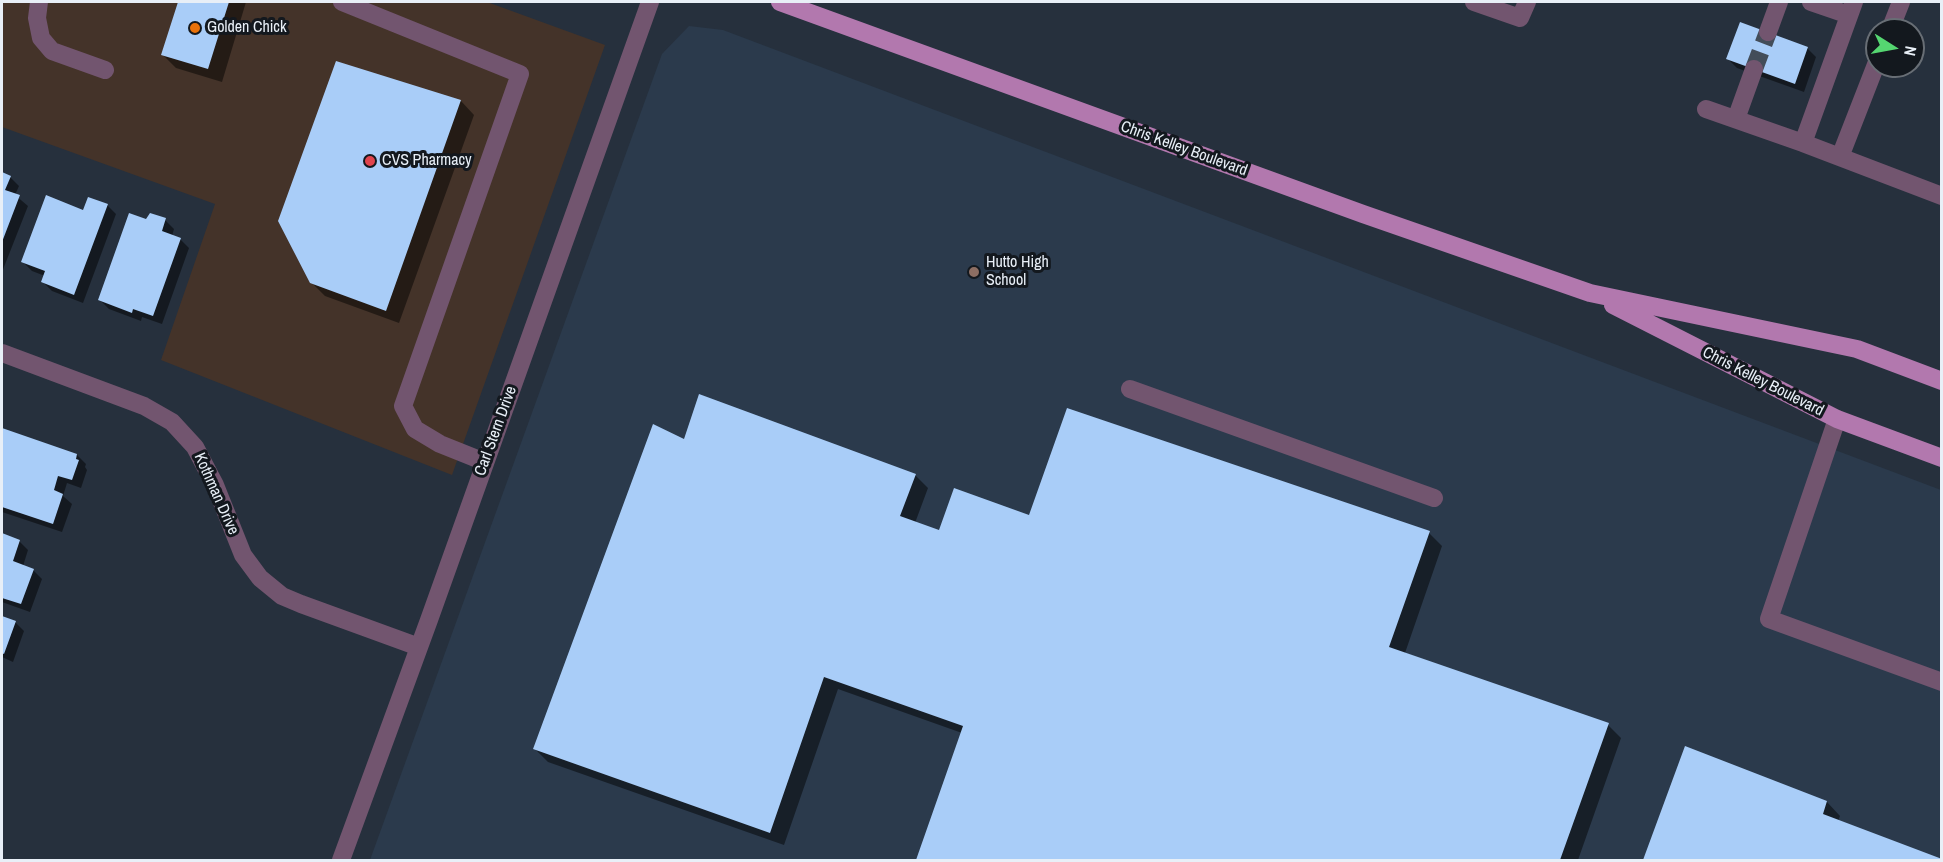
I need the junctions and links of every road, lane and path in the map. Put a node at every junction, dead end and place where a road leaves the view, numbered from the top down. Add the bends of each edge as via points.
1 (39, 2) edge
2 (342, 2) edge
3 (650, 2) edge
4 (780, 2) edge
5 (1473, 2) edge
6 (1527, 2) edge
7 (1779, 2) edge
8 (1811, 2) edge
9 (1901, 2) edge
10 (1852, 8) edge
11 (1895, 18) edge
12 (1768, 32) tunnel mouth
13 (1754, 69) tunnel mouth
14 (105, 70) dead end
15 (1871, 78) edge
16 (1707, 109) dead end
17 (1736, 119) junction
18 (1803, 143) junction
19 (1840, 157) junction
20 (1941, 196) edge
21 (1590, 293) junction
22 (2, 353) edge
23 (1941, 381) edge
24 (1130, 389) dead end
25 (1837, 419) junction
26 (1941, 458) edge
27 (485, 462) junction
28 (1434, 498) dead end
29 (419, 647) junction
30 (1941, 681) edge
31 (341, 861) edge

1 - 14 street via 41,38 52,51
2 - 27 street via 520,74 404,406 415,429
3 - 27 street, Carl Stern Drive
4 - 21 main road, Chris Kelley Boulevard
5 - 6 street via 1520,18
7 - 12 street
8 - 10 street
9 - 11 street
10 - 18 street
13 - 17 street
15 - 19 street
16 - 17 street
17 - 18 street
18 - 19 street
19 - 20 street
21 - 23 main road, Chris Kelley Boulevard via 1857,349
21 - 25 main road, Chris Kelley Boulevard
22 - 29 street, Kothman Drive via 144,406 172,422 195,447 243,555 260,578 282,596
24 - 28 street
25 - 26 main road, Chris Kelley Boulevard
25 - 30 street via 1769,618
27 - 29 street, Carl Stern Drive
29 - 31 street, Carl Stern Drive

